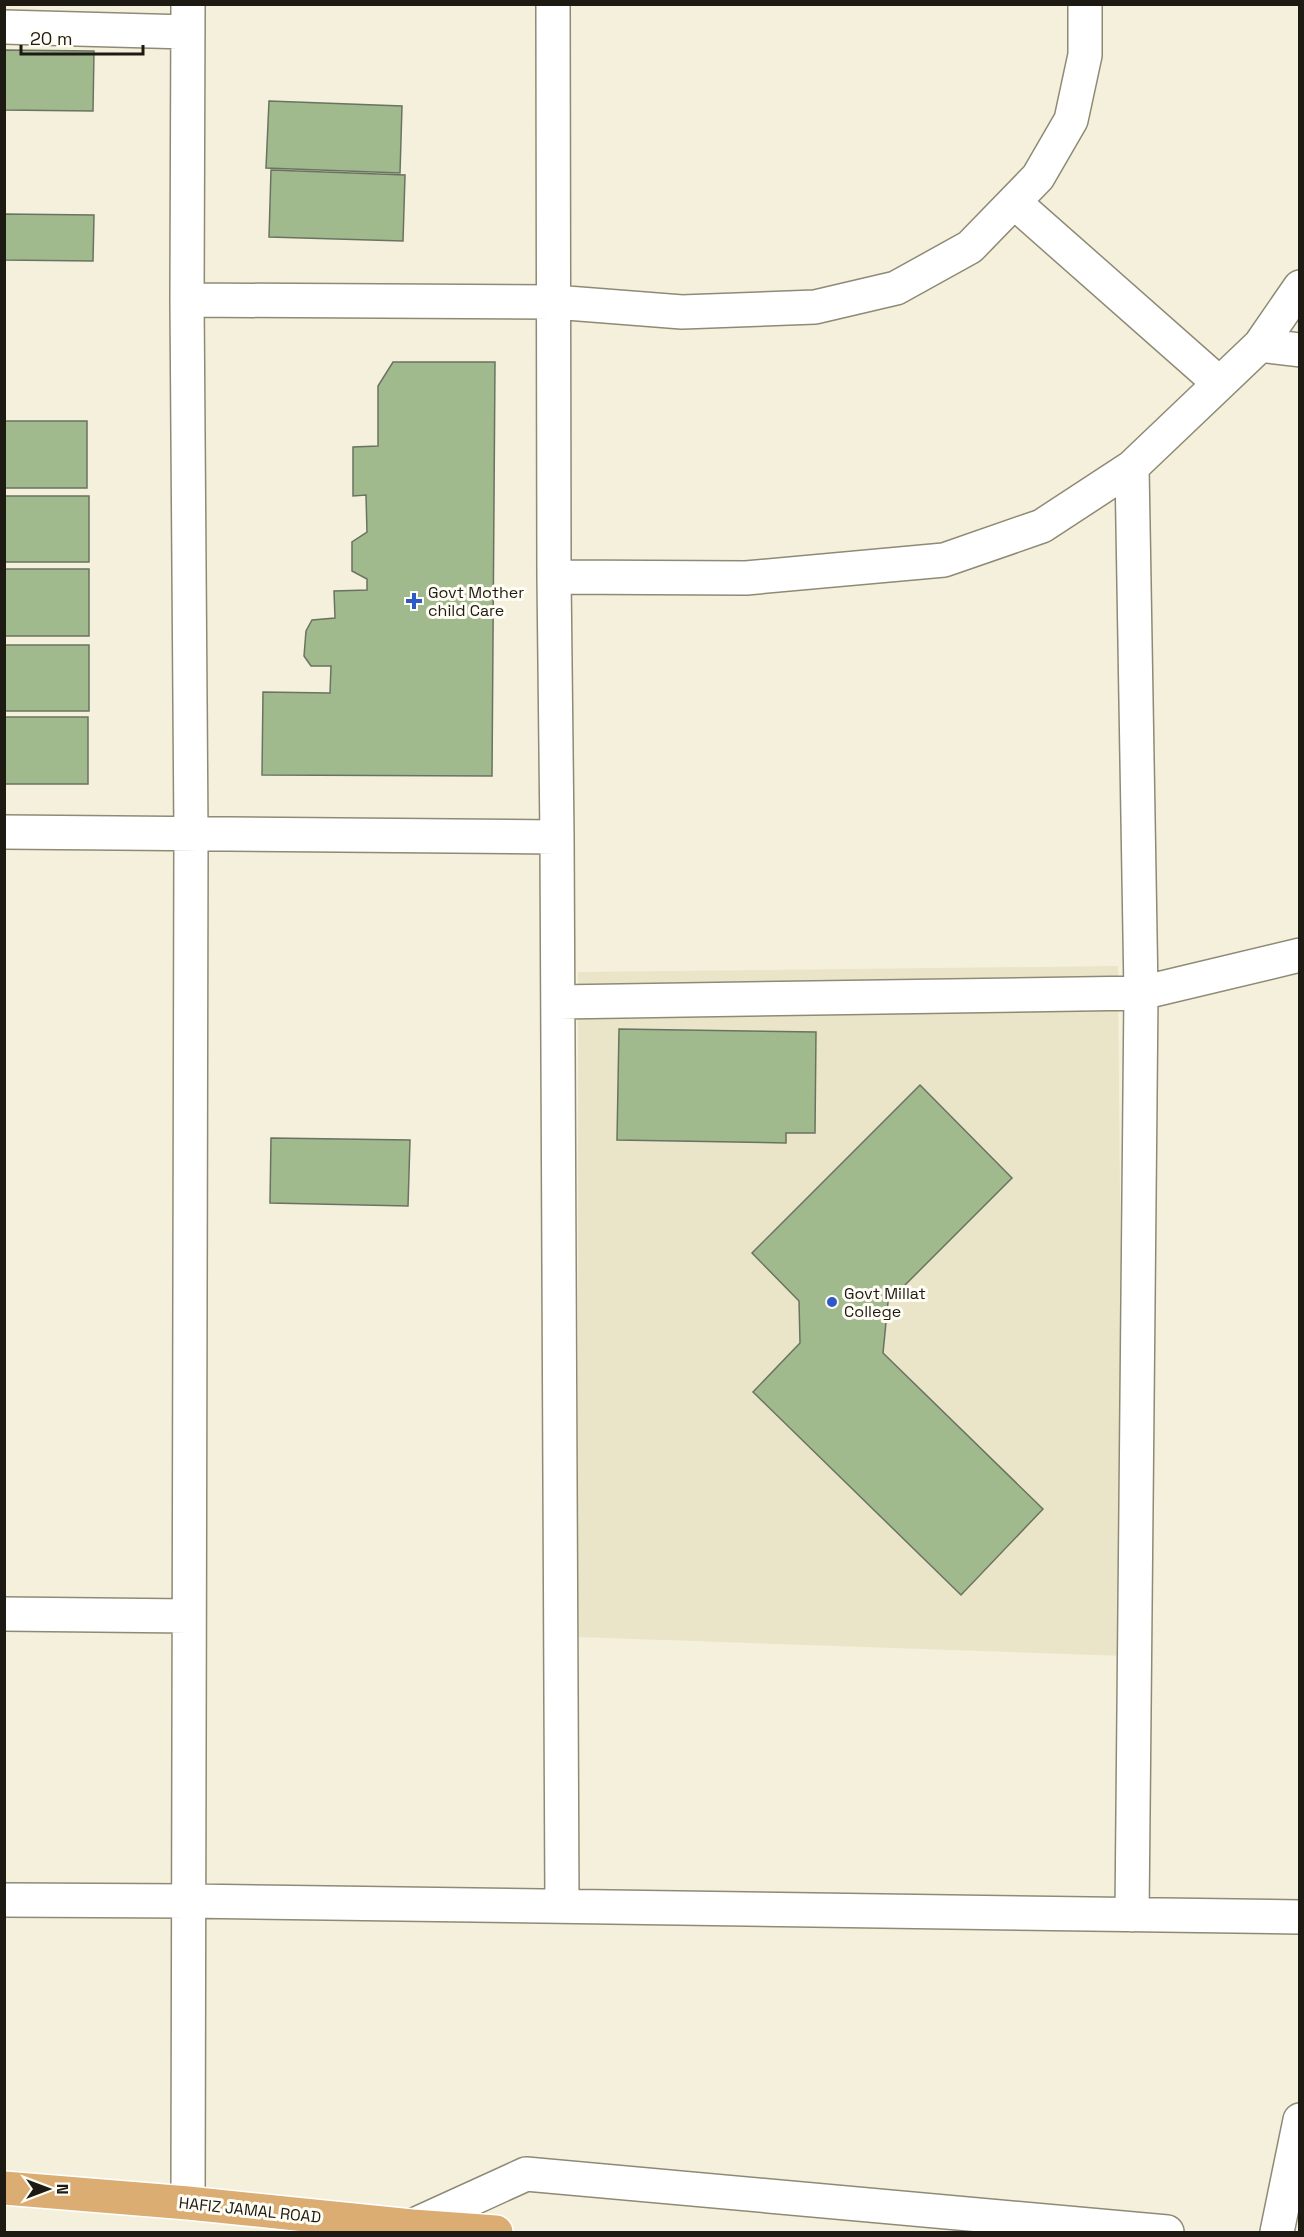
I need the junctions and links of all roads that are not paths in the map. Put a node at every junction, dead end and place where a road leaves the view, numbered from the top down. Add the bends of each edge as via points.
1 (553, 4) edge
2 (1085, 4) edge
3 (188, 18) edge
4 (4, 27) edge
5 (1014, 202) junction
6 (1299, 287) edge
7 (188, 300) junction
8 (554, 302) junction
9 (1260, 345) junction
10 (1299, 350) edge
11 (1219, 383) junction
12 (1132, 467) junction
13 (554, 577) junction
14 (4, 832) edge
15 (191, 834) junction
16 (557, 837) junction
17 (1299, 955) edge
18 (1141, 993) junction
19 (558, 1002) junction
20 (4, 1614) edge
21 (189, 1616) junction
22 (4, 1900) edge
23 (189, 1900) junction
24 (562, 1906) junction
25 (1132, 1915) junction
26 (1299, 1917) edge
27 (1299, 2120) edge
28 (4, 2188) edge
29 (188, 2203) junction
30 (418, 2229) edge
31 (496, 2232) edge
32 (1167, 2232) edge
33 (1278, 2232) edge

1 - 8 street
2 - 5 street via 1085,55 1071,120 1038,177
3 - 4 street
3 - 7 street
5 - 8 street via 970,247 896,288 815,308 682,312
5 - 11 street
6 - 9 street
7 - 8 street
7 - 15 street
8 - 13 street
9 - 10 street
9 - 11 street
11 - 12 street
12 - 13 street via 1042,526 944,560 746,578
12 - 18 street
13 - 16 street
14 - 15 street
15 - 16 street
15 - 21 street
16 - 19 street
17 - 18 street
18 - 19 street
18 - 25 street
19 - 24 street
20 - 21 street
21 - 23 street
22 - 23 street
23 - 24 street
23 - 29 street
24 - 25 street
25 - 26 street
27 - 33 street
28 - 29 main road, HAFIZ JAMAL ROAD
29 - 30 main road, HAFIZ JAMAL ROAD
30 - 31 main road, HAFIZ JAMAL ROAD
30 - 32 street via 526,2174

